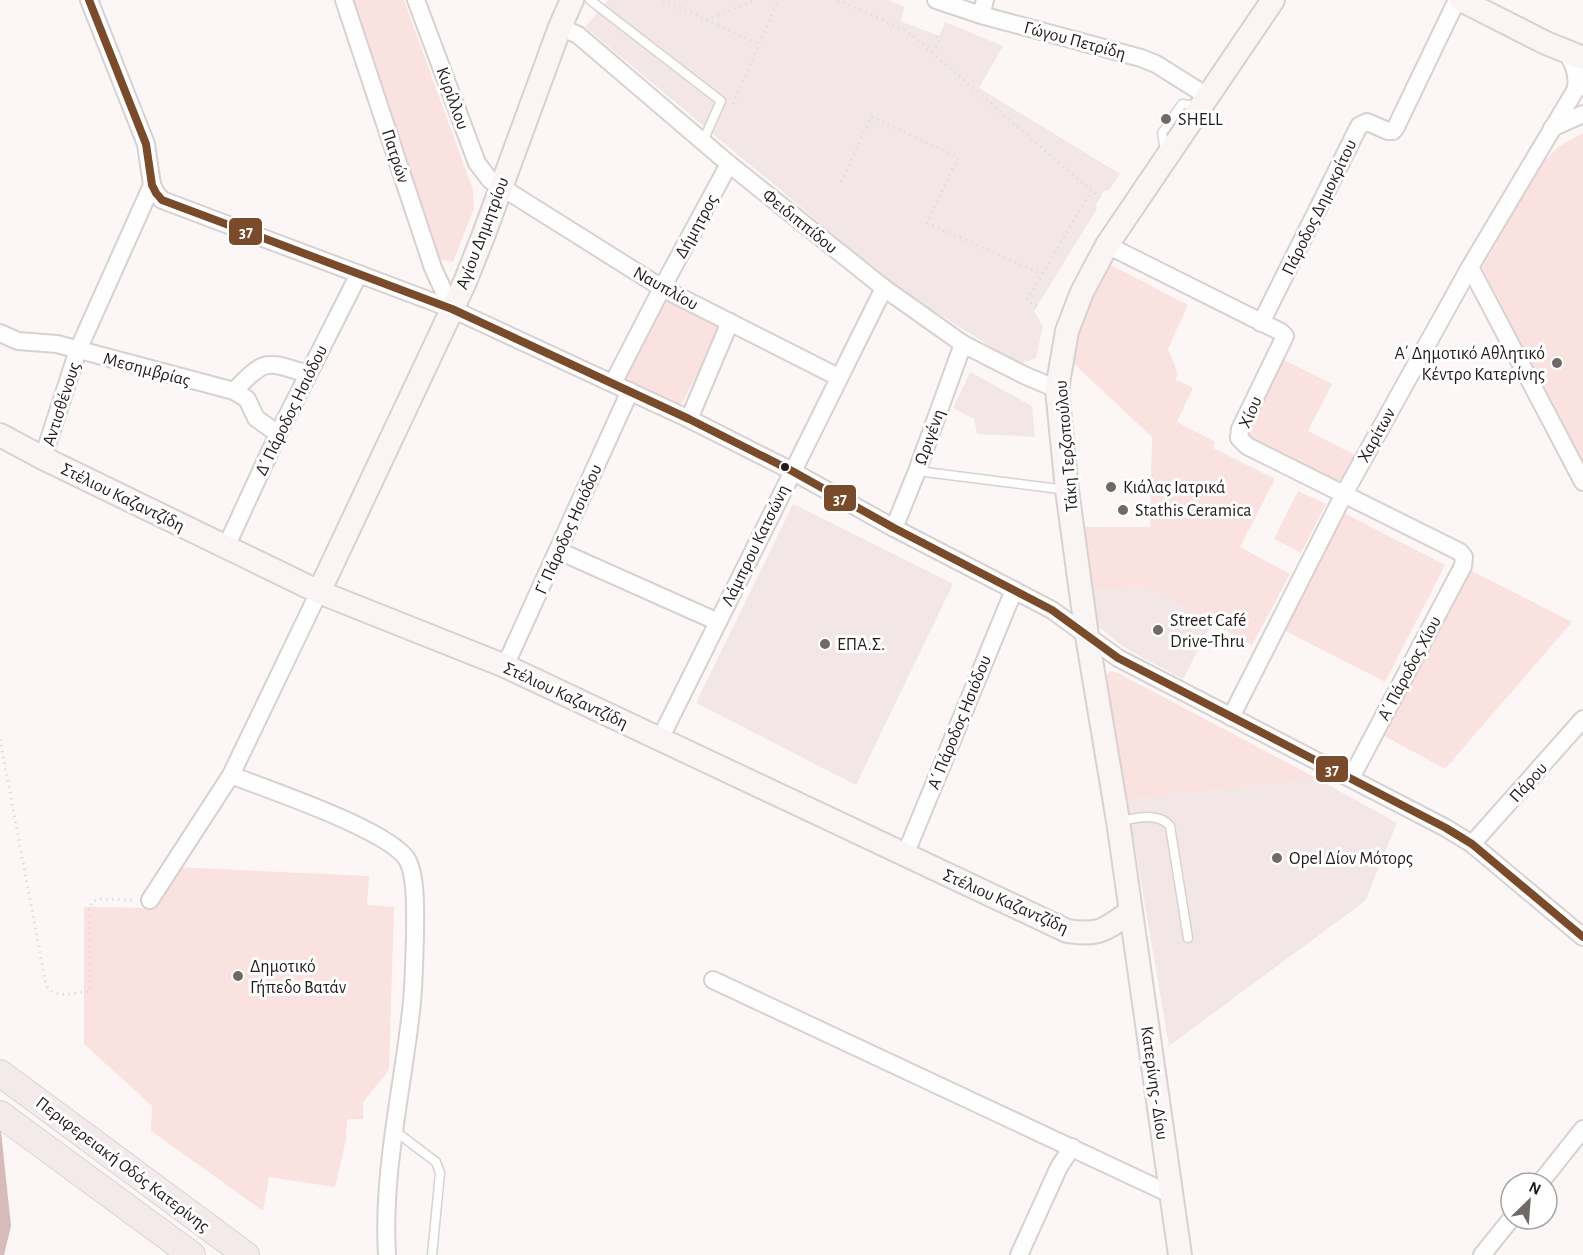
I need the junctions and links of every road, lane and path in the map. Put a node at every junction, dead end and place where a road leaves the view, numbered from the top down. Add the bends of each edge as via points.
1 (89, 0) edge
2 (344, 0) edge
3 (416, 0) edge
4 (572, 0) edge
5 (590, 0) edge
6 (663, 0) edge
7 (756, 0) edge
8 (778, 0) edge
9 (838, 0) edge
10 (936, 0) edge
11 (1273, 0) edge
12 (1459, 0) edge
13 (983, 8) edge
14 (706, 20) junction
15 (560, 27) junction
16 (937, 36) dead end
17 (759, 44) junction
18 (932, 52) junction
19 (1574, 54) edge
20 (1579, 88) edge
21 (1199, 100) junction
22 (732, 106) dead end
23 (1583, 114) edge
24 (1551, 128) junction
25 (703, 141) junction
26 (1164, 145) dead end
27 (729, 164) junction
28 (841, 182) dead end
29 (152, 185) junction
30 (501, 189) junction
31 (1091, 191) junction
32 (1100, 198) dead end
33 (1107, 245) junction
34 (1470, 267) junction
35 (359, 274) junction
36 (1042, 274) junction
37 (662, 288) junction
38 (884, 288) junction
39 (1037, 306) dead end
40 (452, 309) junction
41 (730, 322) junction
42 (1261, 323) junction
43 (0, 333) edge
44 (963, 344) junction
45 (78, 350) junction
46 (308, 374) junction
47 (838, 377) junction
48 (613, 384) junction
49 (1057, 389) junction
50 (234, 391) junction
51 (630, 391) junction
52 (689, 419) junction
53 (278, 434) junction
54 (0, 435) edge
55 (43, 458) junction
56 (792, 471) junction
57 (917, 471) junction
58 (1583, 482) edge
59 (1067, 490) junction
60 (1344, 494) junction
61 (894, 528) junction
62 (226, 547) junction
63 (559, 551) junction
64 (1464, 557) joint
65 (1014, 590) junction
66 (319, 592) junction
67 (718, 622) junction
68 (1087, 636) junction
69 (505, 666) junction
70 (1231, 717) junction
71 (1583, 719) edge
72 (0, 739) edge
73 (660, 739) junction
74 (231, 775) junction
75 (1351, 778) junction
76 (1118, 821) junction
77 (1472, 844) junction
78 (905, 855) junction
79 (150, 900) joint
80 (1130, 912) junction
81 (1583, 937) edge
82 (1188, 939) dead end
83 (713, 980) dead end
84 (0, 1073) edge
85 (0, 1114) edge
86 (1583, 1129) edge
87 (394, 1130) junction
88 (1072, 1147) junction
89 (1550, 1171) edge
90 (1170, 1194) junction
91 (1501, 1231) edge
92 (192, 1255) edge
93 (246, 1255) edge
94 (387, 1255) edge
95 (432, 1255) edge
96 (1019, 1255) edge
97 (1180, 1255) edge
98 (1482, 1255) edge

1 - 29 street via 146,144
2 - 40 street, Πατρών via 433,268
3 - 30 street, Κυρίλλου via 477,163
4 - 15 street, Αγίου Δημητρίου
5 - 25 lane via 721,101
6 - 14 path
7 - 14 path
8 - 17 path
9 - 18 path via 907,31
10 - 13 street, Γώγου Πετρίδη
11 - 21 street, Τάκη Τερζοπούλου
12 - 19 street
12 - 42 street, Πάροδος Δημοκρίτου via 1393,131 1367,122 1359,126
13 - 21 street, Γώγου Πετρίδη via 1141,58 1164,69
14 - 17 path
15 - 25 street, Φειδιππίδου via 578,35
15 - 30 street, Αγίου Δημητρίου
16 - 18 path via 940,40
17 - 22 path
18 - 31 path
19 - 20 street
20 - 24 street, Χαρίτων
21 - 26 lane via 1182,104 1162,133
21 - 33 street, Τάκη Τερζοπούλου
23 - 24 street
24 - 34 street, Χαρίτων
25 - 27 street, Φειδιππίδου
27 - 37 street, Δήμητρος
27 - 38 street, Φειδιππίδου
28 - 36 path via 871,117 958,157 927,223
29 - 35 street via 162,200
29 - 45 street, Αντισθένους
30 - 37 street, Ναυπλίου
30 - 40 street, Αγίου Δημητρίου
31 - 32 path
31 - 36 path
33 - 42 street, Χίου
33 - 49 street, Τάκη Τερζοπούλου via 1067,331
34 - 58 street
34 - 60 street, Χαρίτων
35 - 40 street
35 - 46 street, Δ΄ Πάροδος Ησιόδου
36 - 39 path via 1027,300
37 - 41 street, Ναυπλίου
37 - 48 street, Δήμητρος
38 - 44 street, Φειδιππίδου
38 - 47 street, Λάμπρου Κατσώνη
40 - 48 street
40 - 66 street, Αγίου Δημητρίου
41 - 47 street, Ναυπλίου
41 - 52 street
42 - 60 street, Χίου via 1285,336 1239,438 1247,446
43 - 45 street, Μεσημβρίας via 18,341
44 - 49 street, Φειδιππίδου
44 - 57 street, Ωριγένη
45 - 50 street, Μεσημβρίας
45 - 55 street, Αντισθένους
46 - 50 street via 270,364 255,369
46 - 53 street, Δ΄ Πάροδος Ησιόδου
47 - 56 street, Λάμπρου Κατσώνη
48 - 51 street
49 - 59 street, Τάκη Τερζοπούλου
50 - 53 street via 247,399 256,418
51 - 52 street
51 - 63 street, Γ΄ Πάροδος Ησιόδου
52 - 56 street
53 - 62 street, Δ΄ Πάροδος Ησιόδου
54 - 55 street, Στέλιου Καζαντζίδη
55 - 62 street, Στέλιου Καζαντζίδη
56 - 61 street
56 - 67 street, Λάμπρου Κατσώνη
57 - 59 lane
57 - 61 street, Ωριγένη
59 - 68 street, Τάκη Τερζοπούλου
60 - 64 street, Χίου
60 - 70 street, Χαρίτων
61 - 65 street
62 - 66 street, Στέλιου Καζαντζίδη
63 - 67 street
63 - 69 street, Γ΄ Πάροδος Ησιόδου
64 - 75 street, Α΄ Πάροδος Χίου via 1463,566
65 - 68 street via 1052,610
65 - 78 street, Α΄ Πάροδος Ησιόδου
66 - 69 street, Στέλιου Καζαντζίδη
66 - 74 street
67 - 73 street, Λάμπρου Κατσώνη
68 - 70 street via 1118,658
68 - 76 street, Τάκη Τερζοπούλου
69 - 73 street, Στέλιου Καζαντζίδη
70 - 75 street
71 - 77 street, Πάρου
72 - 79 path via 45,985 50,992 90,991 89,909 93,901
73 - 78 street, Στέλιου Καζαντζίδη
74 - 79 street
74 - 87 street via 361,826 389,841 408,861 414,889 413,980
75 - 77 street
76 - 80 street, Τάκη Τερζοπούλου
76 - 82 lane via 1159,818 1170,826
77 - 81 street
78 - 80 street, Στέλιου Καζαντζίδη via 1067,931 1101,931
80 - 90 street, Κατερίνης - Δίου
83 - 88 street
84 - 93 main road, Περιφερειακή Οδός Κατερίνης
85 - 92 main road, Περιφερειακή Οδός Κατερίνης
86 - 89 street
87 - 94 street
87 - 95 lane via 436,1162 440,1173
88 - 90 street
88 - 96 street
90 - 97 street, Κατερίνης - Δίου
91 - 98 street

